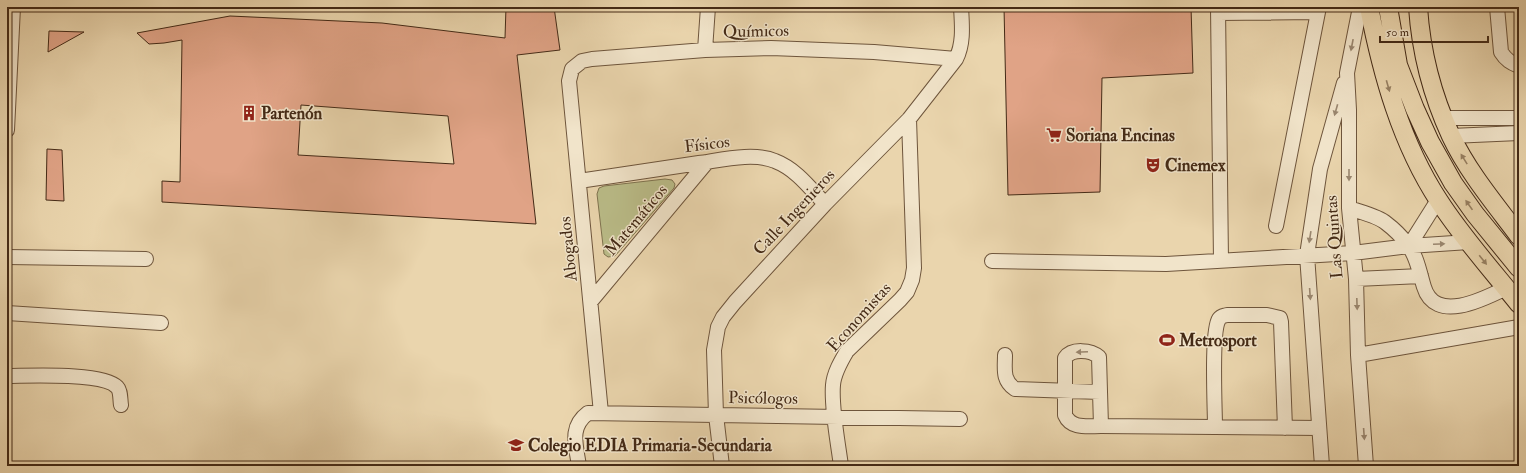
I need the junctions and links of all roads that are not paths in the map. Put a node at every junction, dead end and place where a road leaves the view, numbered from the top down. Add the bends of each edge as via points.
1 (13, 7) edge
2 (708, 7) edge
3 (961, 7) edge
4 (1360, 7) edge
5 (1369, 7) edge
6 (1388, 7) edge
7 (1418, 7) edge
8 (1497, 7) edge
9 (1218, 10) edge
10 (1318, 10) edge
11 (705, 50) junction
12 (956, 59) junction
13 (1519, 66) edge
14 (1347, 73) junction
15 (569, 81) joint
16 (1444, 118) junction
17 (1519, 118) edge
18 (909, 119) junction
19 (7, 130) edge
20 (1519, 133) edge
21 (1451, 136) junction
22 (707, 162) junction
23 (578, 181) junction
24 (1438, 200) junction
25 (825, 204) junction
26 (1349, 208) junction
27 (1276, 226) dead end
28 (1519, 236) edge
29 (1469, 242) junction
30 (1409, 246) junction
31 (1353, 253) junction
32 (1307, 255) junction
33 (7, 257) edge
34 (146, 259) dead end
35 (992, 261) dead end
36 (1221, 261) junction
37 (1519, 268) edge
38 (1421, 276) junction
39 (1356, 279) junction
40 (1506, 288) junction
41 (591, 301) junction
42 (1519, 304) edge
43 (7, 313) edge
44 (161, 323) dead end
45 (1519, 327) edge
46 (1005, 355) dead end
47 (1358, 355) junction
48 (7, 376) edge
49 (1065, 391) junction
50 (1100, 392) junction
51 (121, 405) dead end
52 (601, 413) junction
53 (716, 415) junction
54 (835, 417) junction
55 (960, 419) dead end
56 (1101, 426) junction
57 (1216, 427) junction
58 (1285, 428) junction
59 (1319, 428) junction
60 (579, 466) edge
61 (722, 466) edge
62 (841, 466) edge
63 (1322, 466) edge
64 (1366, 466) edge

1 - 19 street
2 - 11 street
3 - 12 street, Calle Ingenieros via 962,39
4 -> 14 street, Las Quintas
5 -> 24 main road via 1382,66 1397,116 1412,152
37 -> 6 main road via 1453,183 1430,142 1414,109 1398,65
7 - 16 main road via 1426,65
8 - 13 street via 1501,52 1510,63
9 - 10 street
9 - 36 street
10 - 27 street
11 - 12 street, Químicos via 816,49
11 - 15 street, Químicos via 592,59 572,69
12 - 18 street, Calle Ingenieros
14 -> 26 street, Las Quintas
14 -> 32 street, Las Quintas via 1320,168
15 - 23 street, Abogados
16 - 17 street
16 - 21 main road
18 - 25 street, Calle Ingenieros
18 - 54 street, Economistas via 914,248 912,280 903,296 858,340 841,361 833,385
20 - 21 street
28 -> 21 main road via 1482,187
22 - 23 street, Físicos
22 - 25 street, Físicos via 738,158 773,160 803,180
22 - 41 street, Matemáticos
23 - 41 street, Abogados
24 - 29 main road
24 - 30 street
25 - 53 street, Calle Ingenieros via 723,317 718,327 714,350
26 - 30 street via 1386,222
26 - 31 street, Las Quintas
30 -> 29 street
29 -> 40 main road
30 - 31 street
30 - 38 street
31 - 32 street
31 - 39 street, Las Quintas
32 - 36 street
32 -> 59 street, Las Quintas
33 - 34 street
35 - 36 street via 1166,264
38 - 39 street
38 - 40 street via 1428,297 1432,302 1443,306 1477,301
39 -> 47 street, Las Quintas
40 - 42 main road
41 - 52 street, Abogados
43 - 44 street
45 - 47 street
46 - 49 street via 1005,377 1008,384 1015,389
47 -> 64 street, Las Quintas
48 - 51 street via 103,379 119,390
49 - 50 street
50 -> 49 street via 1099,357 1090,352 1073,352 1065,358
49 - 56 street via 1065,415 1068,421 1074,425
50 - 56 street
52 - 53 street, Psicólogos
52 - 60 street, Psicólogos via 588,413 577,425 575,432
53 - 54 street, Psicólogos
53 - 61 street, Calle Ingenieros
54 - 55 street, Psicólogos
54 - 62 street, Economistas
56 - 57 street
57 - 58 street
57 - 58 street via 1215,340 1219,319 1227,315 1267,315 1280,318 1281,322
58 - 59 street
59 - 63 street, Las Quintas

